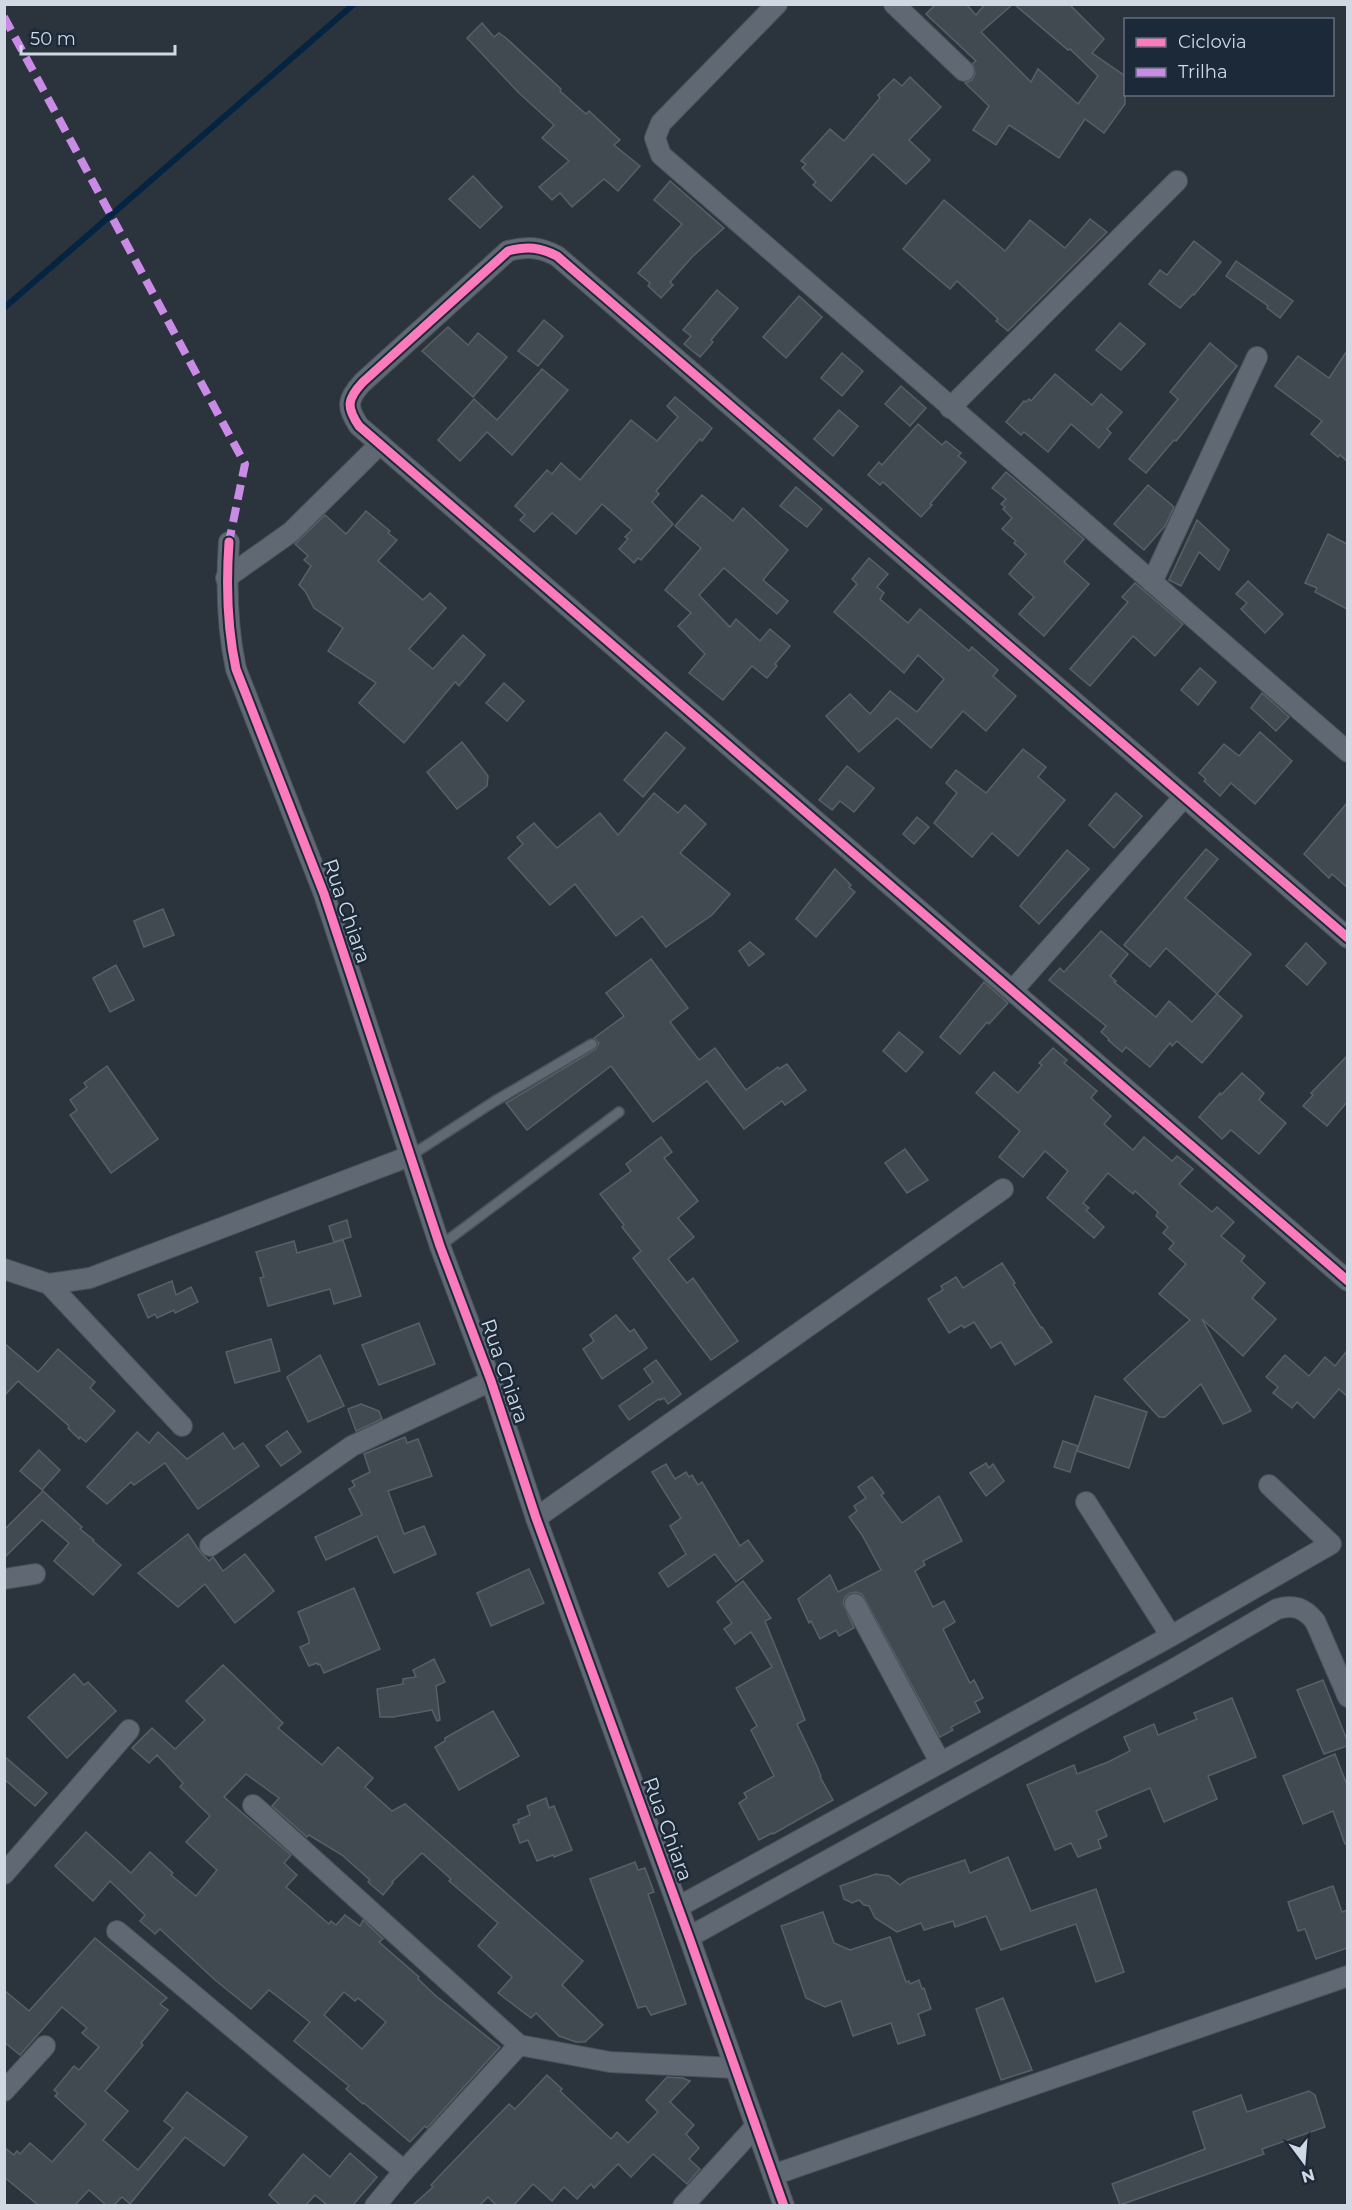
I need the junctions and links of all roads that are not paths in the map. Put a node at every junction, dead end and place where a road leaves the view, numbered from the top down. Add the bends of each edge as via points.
1 (777, 4) edge
2 (894, 4) edge
3 (964, 71) dead end
4 (1177, 181) dead end
5 (1257, 357) dead end
6 (950, 408) junction
7 (380, 444) junction
8 (229, 542) dead end
9 (226, 578) junction
10 (1152, 582) junction
11 (1347, 752) edge
12 (1184, 797) junction
13 (1347, 938) edge
14 (1013, 990) junction
15 (592, 1044) dead end
16 (619, 1112) dead end
17 (410, 1156) junction
18 (1003, 1189) dead end
19 (440, 1246) junction
20 (4, 1269) edge
21 (1347, 1281) edge
22 (49, 1284) junction
23 (491, 1381) junction
24 (182, 1426) dead end
25 (1269, 1485) dead end
26 (1086, 1503) dead end
27 (536, 1518) junction
28 (210, 1546) dead end
29 (35, 1575) dead end
30 (4, 1580) edge
31 (855, 1604) dead end
32 (1172, 1636) junction
33 (1347, 1697) edge
34 (129, 1730) dead end
35 (940, 1762) junction
36 (253, 1805) dead end
37 (4, 1874) edge
38 (678, 1907) junction
39 (117, 1930) dead end
40 (689, 1937) junction
41 (1347, 1976) edge
42 (519, 2045) junction
43 (45, 2046) dead end
44 (735, 2068) junction
45 (4, 2091) edge
46 (756, 2126) junction
47 (404, 2171) junction
48 (774, 2175) junction
49 (375, 2205) edge
50 (683, 2205) edge
51 (784, 2205) edge

1 - 6 street via 661,123 655,138 657,146 661,155
2 - 3 street
4 - 6 street
5 - 10 street
6 - 10 street
7 - 9 street via 291,532
7 - 12 street via 351,414 351,396 508,251 541,248 557,256
7 - 14 street
8 - 9 street, Rua Chiara
9 - 17 street, Rua Chiara via 236,669 324,894
10 - 11 street
12 - 13 street
12 - 14 street
14 - 21 street
15 - 17 lane
16 - 19 lane
17 - 19 street, Rua Chiara
17 - 22 street via 90,1278
18 - 27 street
19 - 23 street, Rua Chiara
20 - 22 street
22 - 24 street
23 - 27 street, Rua Chiara
23 - 28 street via 352,1446
25 - 32 street via 1331,1544
26 - 32 street
27 - 38 street, Rua Chiara
29 - 30 street
31 - 35 street
32 - 35 street
33 - 40 street via 1315,1621 1307,1611 1298,1608 1277,1609
34 - 37 street
35 - 38 street
36 - 42 street
38 - 40 street, Rua Chiara
39 - 47 street
40 - 44 street, Rua Chiara
41 - 48 street
42 - 44 street via 610,2062
42 - 47 street
43 - 45 street
44 - 46 street, Rua Chiara
46 - 48 street, Rua Chiara
46 - 50 street
47 - 49 street
48 - 51 street, Rua Chiara

